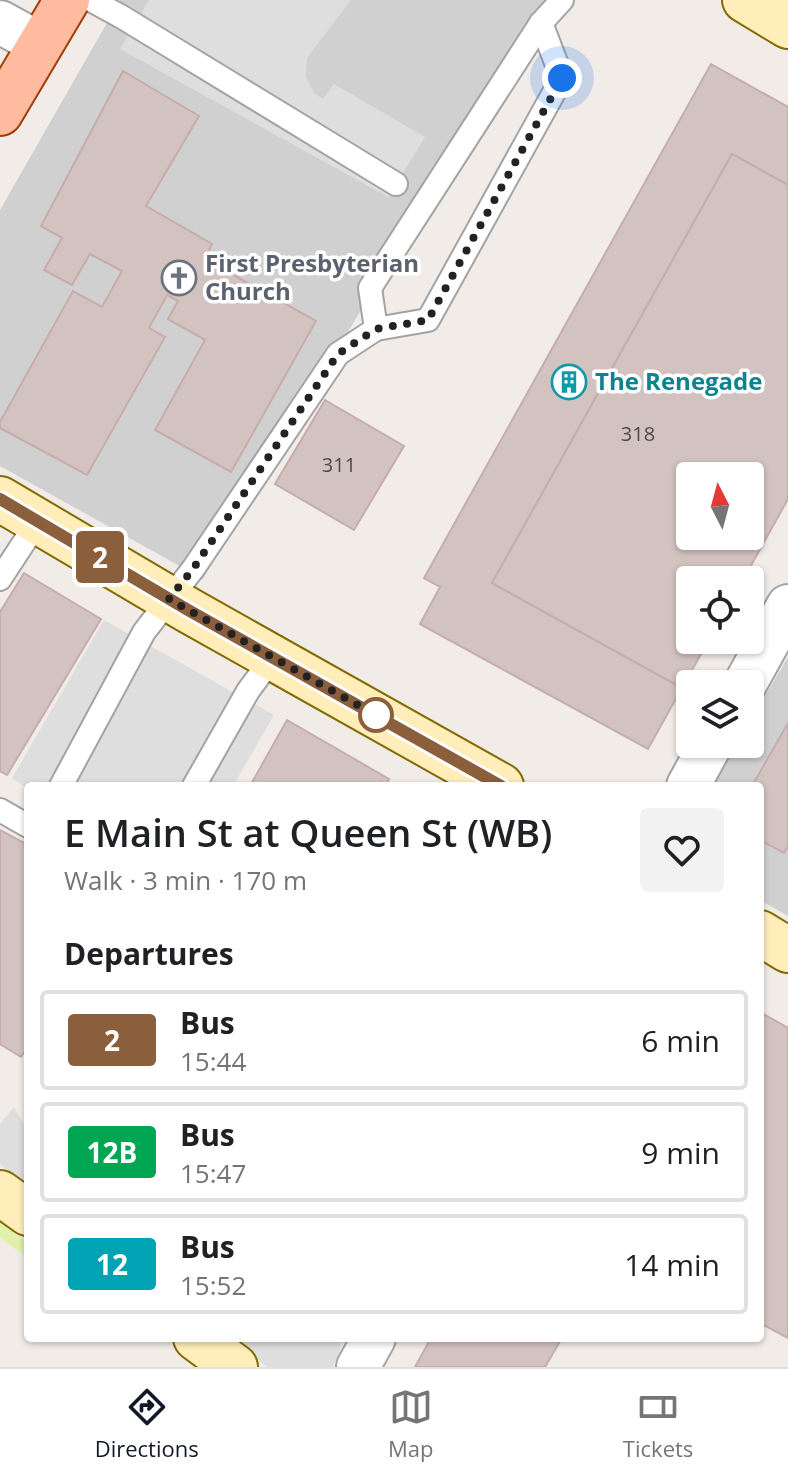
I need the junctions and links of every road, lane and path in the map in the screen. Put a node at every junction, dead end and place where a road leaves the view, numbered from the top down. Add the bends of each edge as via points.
1 (67, 0) edge
2 (91, 0) edge
3 (562, 0) edge
4 (745, 0) edge
5 (0, 22) edge
6 (541, 23) junction
7 (788, 26) edge
8 (40, 44) junction
9 (0, 113) edge
10 (396, 184) dead end
11 (376, 329) junction
12 (0, 499) edge
13 (38, 521) junction
14 (0, 579) edge
15 (169, 599) junction
16 (788, 606) edge
17 (273, 657) junction
18 (753, 670) edge
19 (703, 758) edge
20 (63, 782) edge
21 (196, 782) edge
22 (494, 782) edge
23 (690, 782) edge
24 (0, 810) edge
25 (24, 824) edge
26 (764, 935) edge
27 (788, 950) edge
28 (0, 1193) edge
29 (24, 1210) edge
30 (201, 1342) edge
31 (372, 1342) edge
32 (235, 1367) edge
33 (358, 1367) edge

1 - 8 main road
2 - 10 lane
3 - 6 lane
4 - 7 street
5 - 8 street
6 - 11 lane via 370,288
6 - 11 lane via 562,78 428,320
8 - 9 main road
11 - 15 lane via 338,354
12 - 13 street
13 - 14 lane
13 - 15 street
15 - 17 street
15 - 20 lane via 144,632
16 - 18 street
17 - 21 lane
17 - 22 street
19 - 23 street
24 - 25 lane
26 - 27 street
28 - 29 street
30 - 32 street
31 - 33 street

